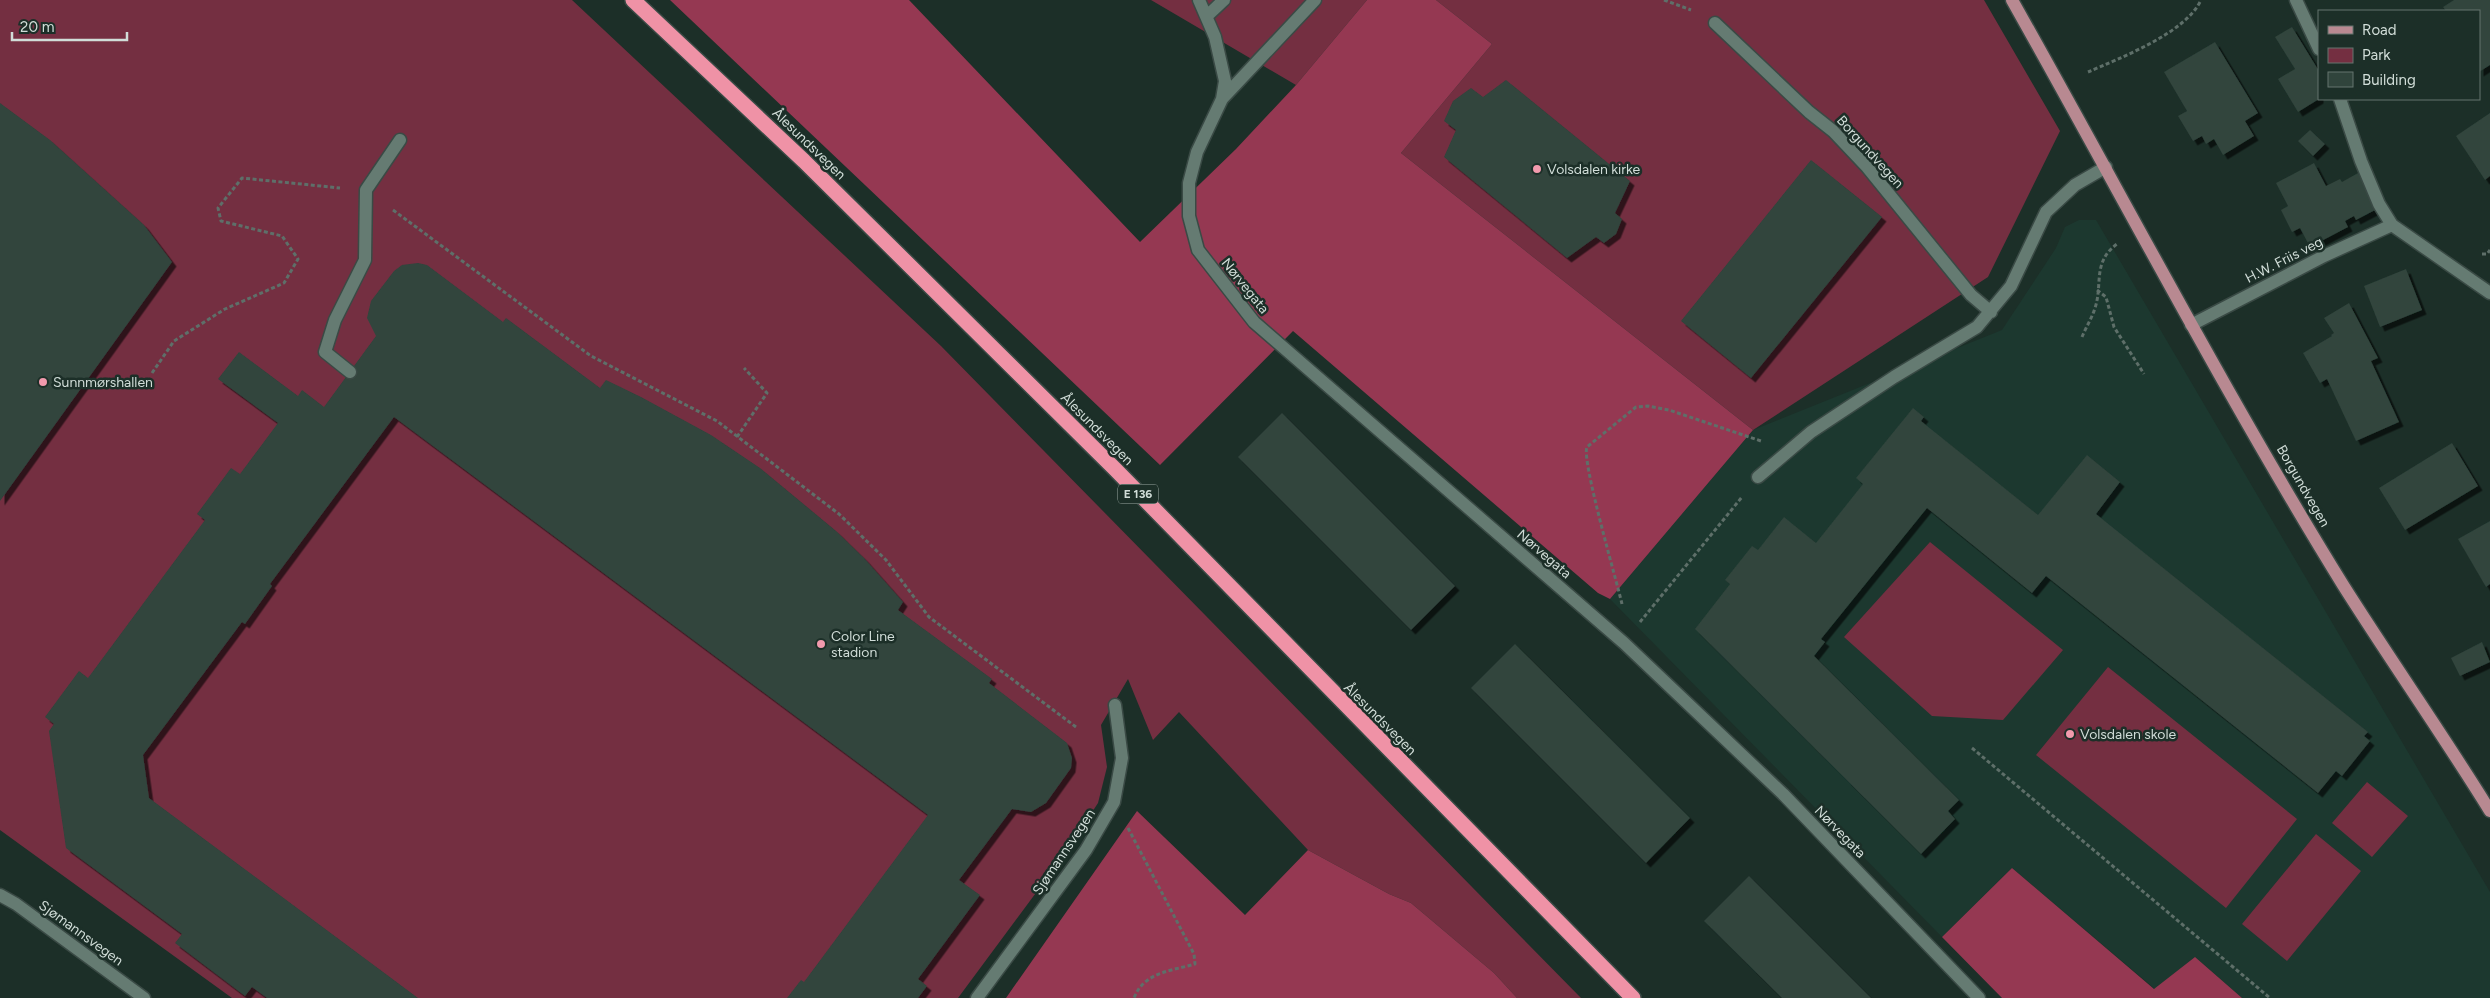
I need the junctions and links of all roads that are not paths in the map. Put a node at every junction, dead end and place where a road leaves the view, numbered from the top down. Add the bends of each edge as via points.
1 (633, 0) edge
2 (1199, 0) edge
3 (1224, 0) edge
4 (1315, 0) edge
5 (2012, 0) edge
6 (2296, 0) edge
7 (1207, 16) junction
8 (1715, 23) dead end
9 (2318, 47) edge
10 (1222, 99) junction
11 (2340, 100) edge
12 (400, 140) dead end
13 (2106, 167) junction
14 (2392, 225) junction
15 (2490, 293) edge
16 (1992, 312) junction
17 (2191, 324) junction
18 (350, 372) dead end
19 (1758, 476) dead end
20 (1115, 705) dead end
21 (2490, 812) edge
22 (0, 895) edge
23 (144, 998) edge
24 (977, 998) edge
25 (1633, 998) edge
26 (1979, 998) edge

1 - 25 highway, Ålesundsvegen / E 136 via 804,161 1101,455
2 - 7 street, Nørvegata
3 - 7 street
4 - 10 street, Nørvegata
5 - 13 main road, Borgundvegen
6 - 9 street
7 - 10 street, Nørvegata via 1225,81
8 - 16 street, Borgundvegen via 1833,131 1971,295
10 - 26 street, Nørvegata via 1197,152 1189,183 1189,216 1198,250 1254,322 1624,643 1783,794
11 - 14 street via 2361,161 2379,204
12 - 18 street via 366,190 365,260 335,320 324,352
13 - 16 street via 2075,185 2046,212 2011,286
13 - 17 main road, Borgundvegen
14 - 15 street
14 - 17 street, H.W. Friis veg
16 - 19 street via 1977,327 1811,432
17 - 21 main road, Borgundvegen via 2343,584
20 - 24 street, Sjømannsvegen via 1122,766 1107,817
22 - 23 street, Sjømannsvegen

